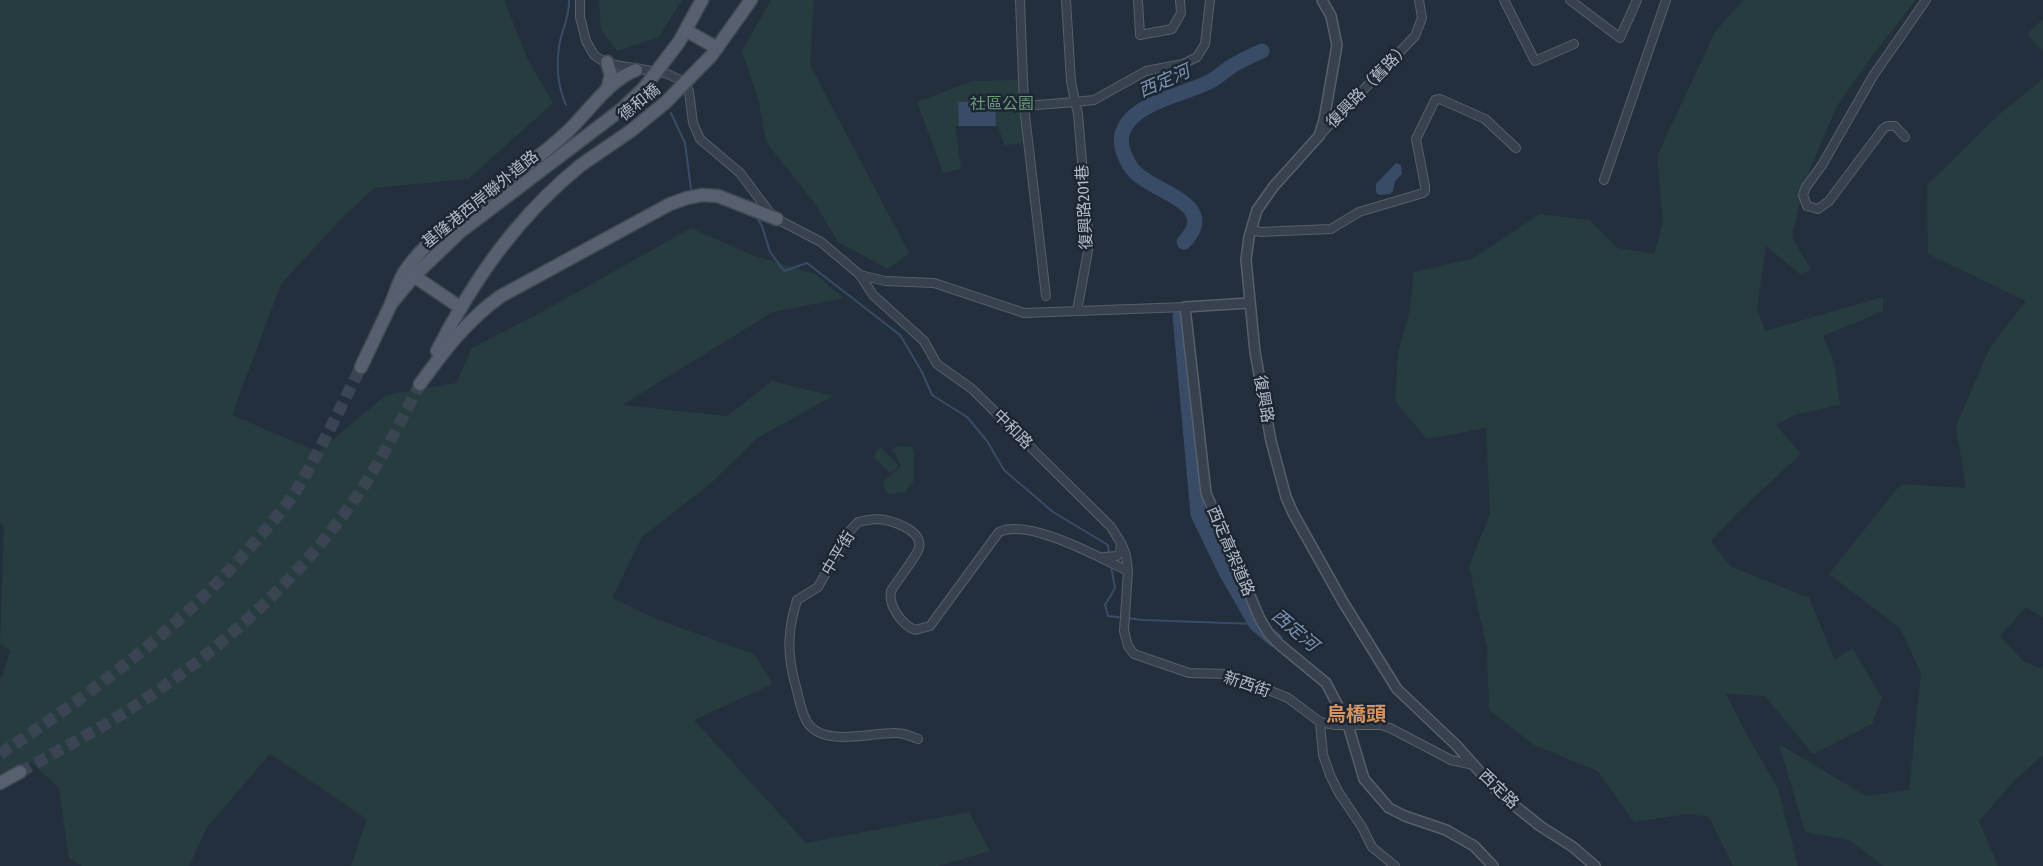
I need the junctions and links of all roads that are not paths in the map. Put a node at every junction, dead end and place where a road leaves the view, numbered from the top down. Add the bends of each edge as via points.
1 (580, 0) edge
2 (702, 0) edge
3 (751, 0) edge
4 (1020, 0) edge
5 (1066, 0) edge
6 (1138, 0) edge
7 (1180, 0) edge
8 (1210, 0) edge
9 (1322, 0) edge
10 (1419, 0) edge
11 (1504, 0) edge
12 (1570, 0) edge
13 (1636, 0) edge
14 (1666, 0) edge
15 (1926, 0) edge
16 (687, 32) junction
17 (1574, 44) dead end
18 (714, 52) junction
19 (607, 62) junction
20 (636, 70) junction
21 (607, 90) junction
22 (1075, 102) junction
23 (1024, 106) junction
24 (1319, 136) junction
25 (1905, 137) dead end
26 (1516, 148) dead end
27 (568, 150) joint
28 (1604, 180) dead end
29 (763, 204) junction
30 (748, 207) junction
31 (777, 219) junction
32 (1251, 230) junction
33 (860, 275) junction
34 (414, 276) junction
35 (885, 280) junction
36 (873, 295) junction
37 (1046, 296) dead end
38 (1249, 303) junction
39 (391, 304) junction
40 (1185, 307) junction
41 (461, 308) junction
42 (1077, 311) junction
43 (361, 367) tunnel mouth
44 (1121, 543) junction
45 (1108, 558) junction
46 (1128, 571) junction
47 (1124, 620) joint
48 (1320, 722) junction
49 (1344, 725) junction
50 (918, 739) dead end
51 (1474, 765) junction
52 (20, 772) tunnel mouth
53 (0, 783) edge
54 (1395, 866) edge
55 (1493, 866) edge
56 (1595, 866) edge

1 - 19 street, 中和路 via 586,41 594,55
2 - 16 main road
3 - 18 main road
4 - 23 street
5 - 22 street, 復興路201巷
6 - 7 street via 1140,35 1172,29 1181,12
8 - 22 street via 1205,44 1197,57 1183,64 1146,71 1094,100
9 - 24 street, 復興路 via 1331,16 1337,45 1329,101
10 - 24 street, 復興路（舊路） via 1422,18 1415,36
11 - 17 street via 1534,62
12 - 13 street via 1620,38
14 - 28 street
15 - 25 street via 1873,76 1806,187 1803,195 1807,206 1818,209 1829,201 1887,126 1895,126
16 - 18 main road
16 - 27 main road, 德和橋, bridge via 644,88
18 - 41 main road, 德和橋, bridge via 666,102 581,165 531,209
19 - 20 street, 中和路
19 - 21 main road via 611,75
20 - 21 main road
20 - 29 street, 中和路 via 664,73 683,81 700,139 740,173
21 - 39 main road via 565,134 434,238 404,273
22 - 23 street
22 - 42 street, 復興路201巷 via 1089,245
23 - 37 street
24 - 32 street, 復興路 via 1274,186 1257,210
26 - 32 street via 1485,119 1435,100 1416,138 1423,193 1359,212 1331,230
27 - 34 main road, 基隆港西岸聯外道路 via 460,232
29 - 30 main road
29 - 31 street, 中和路
30 - 31 main road
30 - 41 main road via 718,196 702,195 670,204 486,306 453,339 420,384
31 - 33 street, 中和路 via 821,242
32 - 38 street, 復興路 via 1246,260
33 - 35 street, 中和路
33 - 36 street, 中和路
34 - 39 main road, 基隆港西岸聯外道路
34 - 41 main road
35 - 36 street via 872,287
35 - 42 street, 中和路 via 934,283 1024,313
36 - 44 street, 中和路 via 924,341 937,364 972,389 1111,527
38 - 40 street, 中和路
38 - 51 street, 復興路 via 1271,441 1293,513 1397,689
39 - 43 main road, 基隆港西岸聯外道路
40 - 42 street, 中和路
40 - 49 street, 西定高架道路 via 1206,493 1260,619 1269,634 1326,682
44 - 45 street via 1120,552
44 - 46 street, 中和路
45 - 46 street, 中平街
45 - 50 street, 中平街 via 1060,539 1007,528 999,532 930,626 915,630 900,619 889,598 919,549 918,539 895,523 875,519 858,522 818,587 796,600 788,642 804,717 820,733 833,736 899,733
46 - 47 street, 中和路
47 - 48 street, 新西街 via 1126,642 1134,654 1188,673 1229,674 1288,698
48 - 49 street, 新西街
48 - 54 street via 1323,755 1330,775 1372,847
49 - 51 street, 西定路 via 1381,725 1451,760
49 - 55 street, 西定高架道路 via 1364,779 1389,808 1456,835 1474,846
51 - 56 street, 西定路 via 1498,792
52 - 53 main road

